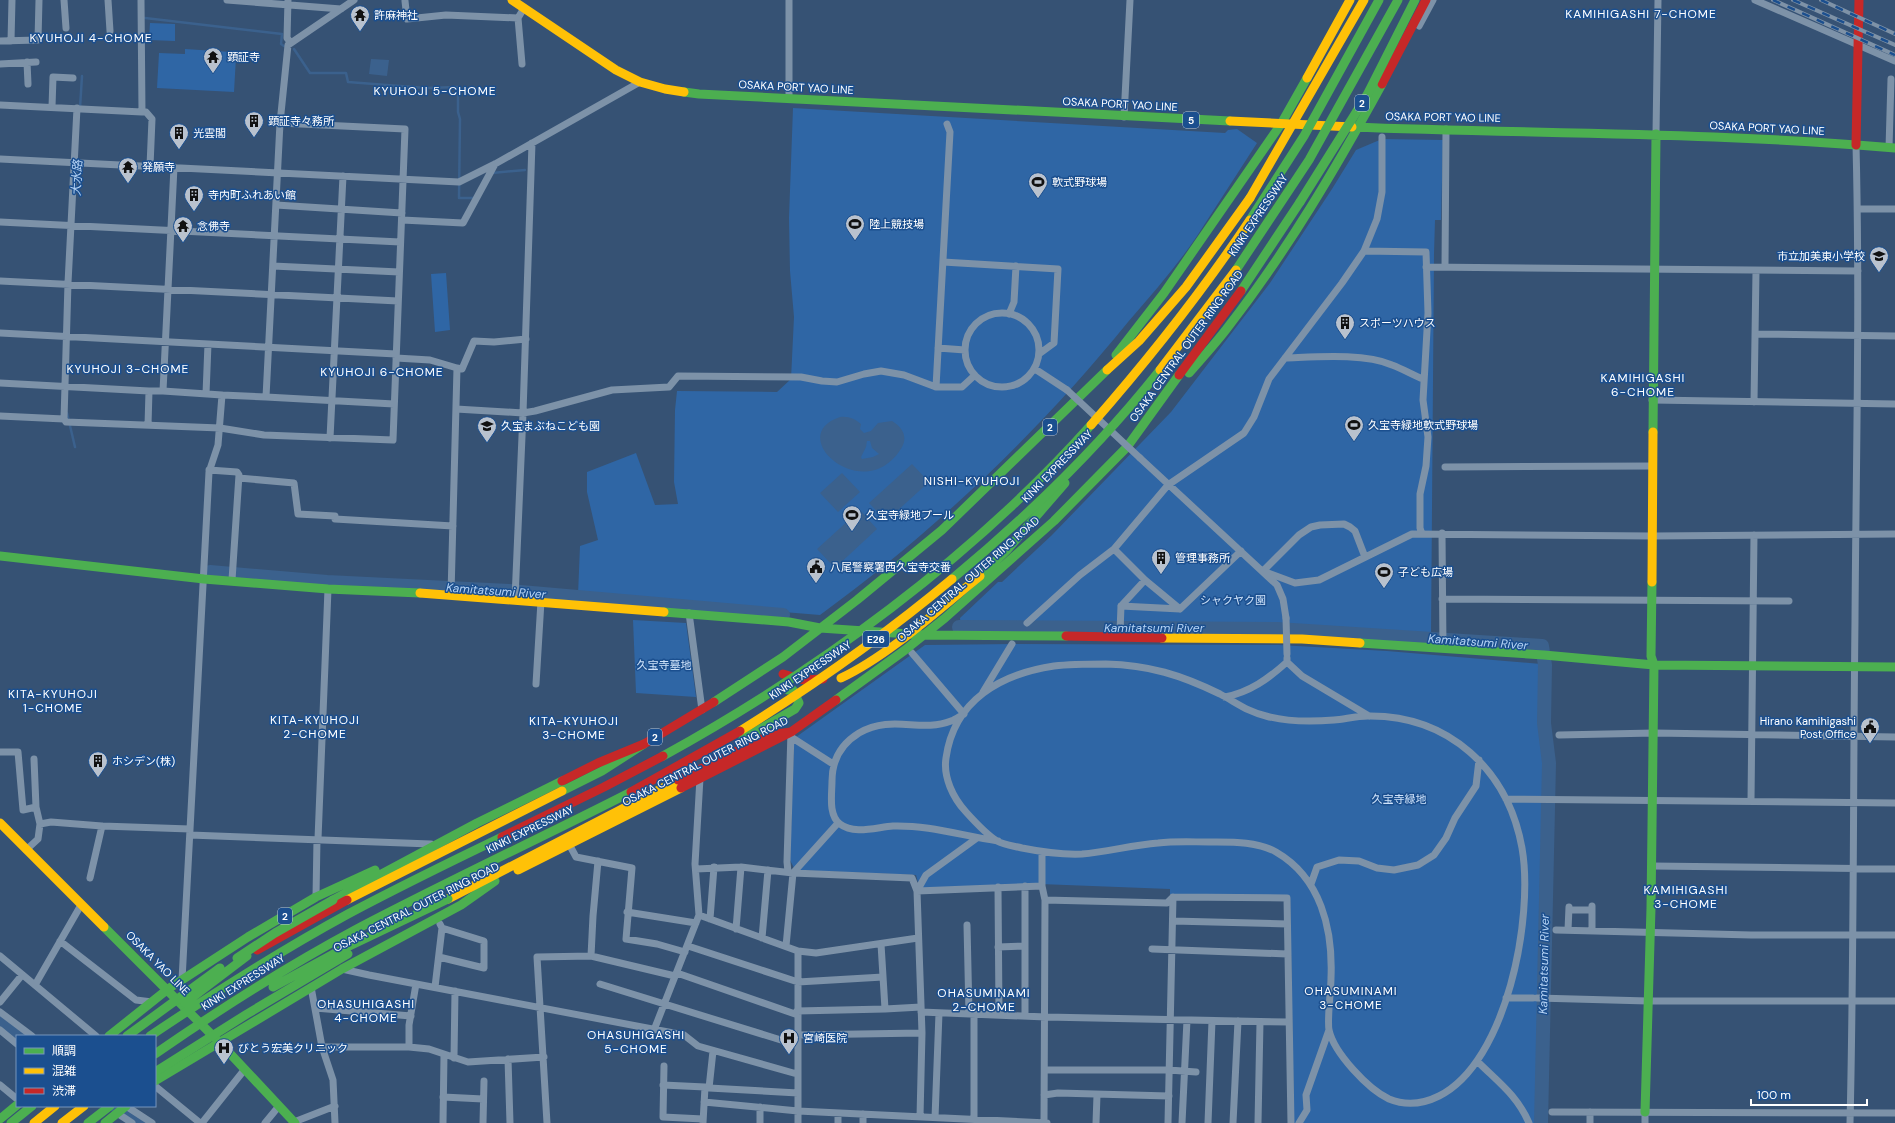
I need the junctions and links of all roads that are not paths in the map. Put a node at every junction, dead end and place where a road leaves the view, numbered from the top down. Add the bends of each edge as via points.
1 (12, 0) edge
2 (39, 0) edge
3 (64, 0) edge
4 (108, 0) edge
5 (141, 0) edge
6 (227, 0) edge
7 (354, 0) edge
8 (512, 0) edge
9 (789, 0) edge
10 (1130, 0) edge
11 (1346, 0) edge
12 (1350, 0) edge
13 (1364, 0) edge
14 (1379, 0) edge
15 (1398, 0) edge
16 (1415, 0) edge
17 (1426, 0) edge
18 (1433, 0) edge
19 (1658, 0) edge
20 (1755, 0) edge
21 (1859, 0) edge
22 (405, 1) edge
23 (288, 2) edge
24 (524, 8) junction
25 (341, 9) junction
26 (518, 18) junction
27 (66, 28) dead end
28 (110, 31) dead end
29 (11, 40) junction
30 (0, 41) edge
31 (291, 43) junction
32 (1326, 43) junction
33 (1858, 45) junction
34 (1895, 61) edge
35 (27, 62) junction
36 (36, 62) dead end
37 (0, 64) edge
38 (522, 64) dead end
39 (1388, 73) junction
40 (73, 78) dead end
41 (1891, 79) dead end
42 (640, 82) junction
43 (28, 84) dead end
44 (789, 98) junction
45 (1892, 103) edge
46 (0, 105) edge
47 (52, 107) junction
48 (77, 108) junction
49 (142, 112) junction
50 (1124, 117) junction
51 (280, 123) junction
52 (947, 124) dead end
53 (1281, 124) junction
54 (1360, 127) junction
55 (1446, 129) junction
56 (1656, 134) junction
57 (1382, 137) dead end
58 (532, 143) junction
59 (1856, 144) junction
60 (1892, 148) edge
61 (0, 158) edge
62 (75, 162) junction
63 (495, 164) junction
64 (150, 166) junction
65 (174, 167) junction
66 (277, 173) junction
67 (343, 176) junction
68 (403, 179) junction
69 (276, 205) junction
70 (1858, 209) junction
71 (1895, 209) edge
72 (341, 210) junction
73 (402, 217) junction
74 (0, 222) edge
75 (72, 225) junction
76 (171, 230) junction
77 (274, 236) junction
78 (339, 239) junction
79 (400, 242) junction
80 (1364, 251) junction
81 (943, 262) junction
82 (273, 266) junction
83 (1016, 266) junction
84 (1430, 267) junction
85 (1445, 267) junction
86 (1654, 268) junction
87 (337, 269) junction
88 (1756, 271) junction
89 (1858, 271) junction
90 (399, 272) junction
91 (0, 281) edge
92 (68, 284) junction
93 (168, 289) junction
94 (271, 294) junction
95 (336, 298) junction
96 (398, 301) junction
97 (1008, 314) junction
98 (0, 333) edge
99 (1755, 334) junction
100 (1858, 335) junction
101 (66, 336) junction
102 (1895, 336) edge
103 (526, 339) junction
104 (166, 342) junction
105 (208, 344) junction
106 (269, 348) junction
107 (938, 348) junction
108 (965, 350) junction
109 (334, 351) junction
110 (1039, 354) junction
111 (396, 356) junction
112 (1285, 358) junction
113 (457, 368) junction
114 (1035, 369) junction
115 (975, 375) junction
116 (1099, 378) junction
117 (1423, 379) junction
118 (0, 383) edge
119 (64, 386) junction
120 (936, 386) junction
121 (149, 391) junction
122 (163, 392) junction
123 (206, 394) junction
124 (222, 395) junction
125 (266, 397) junction
126 (331, 400) junction
127 (1652, 400) junction
128 (1754, 402) junction
129 (1857, 403) junction
130 (394, 404) junction
131 (1895, 404) edge
132 (456, 409) junction
133 (523, 413) junction
134 (0, 416) edge
135 (64, 419) junction
136 (148, 425) junction
137 (220, 428) junction
138 (330, 438) junction
139 (1100, 439) junction
140 (1127, 447) junction
141 (1653, 466) junction
142 (1445, 467) dead end
143 (209, 470) junction
144 (239, 478) junction
145 (1168, 485) junction
146 (453, 526) junction
147 (1442, 533) junction
148 (1422, 534) junction
149 (1855, 534) junction
150 (1895, 534) edge
151 (1754, 535) junction
152 (1653, 536) junction
153 (1114, 549) junction
154 (1241, 551) junction
155 (0, 556) edge
156 (1365, 557) junction
157 (1263, 571) junction
158 (233, 576) junction
159 (204, 579) junction
160 (1145, 580) junction
161 (328, 589) junction
162 (451, 590) junction
163 (515, 594) junction
164 (1442, 599) junction
165 (1652, 600) junction
166 (541, 601) junction
167 (1754, 601) junction
168 (1788, 601) dead end
169 (1121, 606) junction
170 (1180, 609) junction
171 (688, 613) junction
172 (1027, 623) dead end
173 (820, 628) junction
174 (1120, 632) dead end
175 (924, 635) junction
176 (1012, 644) dead end
177 (1443, 648) junction
178 (912, 653) dead end
179 (1287, 658) junction
180 (1654, 665) junction
181 (1753, 665) junction
182 (1854, 666) junction
183 (1895, 666) edge
184 (783, 674) dead end
185 (536, 684) dead end
186 (788, 690) dead end
187 (982, 693) junction
188 (1225, 697) junction
189 (702, 710) junction
190 (964, 714) junction
191 (1369, 716) junction
192 (1654, 733) junction
193 (791, 734) junction
194 (1559, 735) dead end
195 (1753, 735) junction
196 (1854, 737) junction
197 (1895, 737) edge
198 (644, 744) junction
199 (0, 752) edge
200 (34, 759) dead end
201 (1479, 760) junction
202 (833, 764) junction
203 (700, 778) junction
204 (659, 789) junction
205 (1506, 799) junction
206 (1652, 800) junction
207 (1751, 800) junction
208 (1853, 803) junction
209 (1895, 803) edge
210 (36, 807) junction
211 (0, 823) edge
212 (477, 823) junction
213 (838, 823) junction
214 (40, 824) junction
215 (102, 826) junction
216 (189, 835) junction
217 (977, 838) junction
218 (318, 839) junction
219 (998, 842) junction
220 (431, 844) junction
221 (569, 844) junction
222 (26, 850) junction
223 (1042, 852) junction
224 (598, 861) junction
225 (1652, 866) junction
226 (714, 867) junction
227 (741, 867) junction
228 (696, 868) junction
229 (1852, 868) junction
230 (1895, 869) edge
231 (768, 870) junction
232 (791, 873) junction
233 (90, 878) dead end
234 (495, 881) junction
235 (1311, 884) junction
236 (1025, 886) junction
237 (1042, 886) junction
238 (998, 887) junction
239 (917, 891) junction
240 (316, 897) junction
241 (1173, 897) junction
242 (1045, 900) junction
243 (81, 905) junction
244 (627, 912) junction
245 (699, 915) junction
246 (437, 918) junction
247 (710, 919) junction
248 (1173, 921) junction
249 (696, 923) junction
250 (1287, 924) junction
251 (966, 925) dead end
252 (442, 928) junction
253 (736, 929) junction
254 (1556, 930) dead end
255 (1568, 930) junction
256 (1592, 931) junction
257 (1651, 933) junction
258 (1852, 935) junction
259 (1895, 935) edge
260 (762, 938) junction
261 (918, 938) junction
262 (60, 941) junction
263 (881, 944) junction
264 (786, 946) junction
265 (1025, 946) junction
266 (998, 947) junction
267 (1152, 948) dead end
268 (686, 949) junction
269 (1172, 950) junction
270 (798, 951) junction
271 (1287, 954) junction
272 (0, 956) edge
273 (591, 956) junction
274 (439, 957) junction
275 (342, 969) junction
276 (676, 974) junction
277 (22, 975) junction
278 (883, 977) junction
279 (182, 980) junction
280 (798, 982) junction
281 (416, 984) junction
282 (600, 984) dead end
283 (35, 985) junction
284 (310, 987) junction
285 (436, 988) junction
286 (168, 989) junction
287 (455, 991) junction
288 (1506, 998) junction
289 (1648, 1000) junction
290 (1853, 1000) junction
291 (1895, 1001) edge
292 (0, 1002) edge
293 (152, 1002) junction
294 (665, 1003) junction
295 (540, 1007) junction
296 (315, 1008) junction
297 (885, 1009) junction
298 (921, 1009) junction
299 (0, 1012) edge
300 (797, 1013) junction
301 (939, 1013) junction
302 (972, 1014) junction
303 (999, 1015) junction
304 (411, 1016) junction
305 (1025, 1016) junction
306 (1046, 1017) junction
307 (1170, 1020) junction
308 (1187, 1020) junction
309 (1212, 1021) junction
310 (1238, 1021) junction
311 (1260, 1022) junction
312 (1288, 1022) junction
313 (0, 1030) edge
314 (654, 1030) junction
315 (1329, 1030) junction
316 (922, 1033) junction
317 (185, 1034) junction
318 (31, 1035) edge
319 (95, 1035) edge
320 (110, 1035) edge
321 (128, 1035) edge
322 (146, 1035) edge
323 (152, 1035) edge
324 (797, 1035) junction
325 (218, 1042) junction
326 (16, 1043) edge
327 (797, 1045) junction
328 (322, 1047) junction
329 (409, 1047) junction
330 (713, 1051) junction
331 (156, 1053) edge
332 (444, 1055) junction
333 (544, 1057) junction
334 (454, 1058) junction
335 (508, 1059) junction
336 (1477, 1061) junction
337 (664, 1066) dead end
338 (245, 1069) junction
339 (1045, 1070) junction
340 (1169, 1070) junction
341 (1184, 1070) junction
342 (156, 1071) edge
343 (1196, 1072) dead end
344 (797, 1074) junction
345 (156, 1080) edge
346 (484, 1081) dead end
347 (0, 1085) edge
348 (663, 1085) junction
349 (156, 1087) edge
350 (707, 1088) junction
351 (798, 1093) junction
352 (1044, 1095) junction
353 (1097, 1095) junction
354 (443, 1096) junction
355 (1169, 1096) junction
356 (16, 1098) edge
357 (483, 1099) junction
358 (704, 1102) junction
359 (16, 1106) edge
360 (279, 1106) junction
361 (335, 1106) junction
362 (31, 1107) edge
363 (54, 1107) edge
364 (83, 1107) edge
365 (109, 1107) edge
366 (125, 1107) edge
367 (128, 1107) edge
368 (760, 1107) junction
369 (798, 1110) junction
370 (1552, 1112) dead end
371 (1590, 1112) junction
372 (1645, 1112) junction
373 (117, 1113) junction
374 (838, 1113) junction
375 (1850, 1113) junction
376 (1895, 1113) edge
377 (863, 1114) junction
378 (920, 1117) junction
379 (0, 1119) edge
380 (896, 1119) edge
381 (933, 1120) edge
382 (703, 1121) edge
383 (974, 1121) edge
384 (294, 1122) edge
385 (1008, 1122) edge
386 (11, 1123) edge
387 (34, 1123) edge
388 (62, 1123) edge
389 (88, 1123) edge
390 (105, 1123) edge
391 (132, 1123) edge
392 (152, 1123) edge
393 (201, 1123) edge
394 (265, 1123) edge
395 (335, 1123) edge
396 (444, 1123) edge
397 (482, 1123) edge
398 (510, 1123) edge
399 (547, 1123) edge
400 (760, 1123) edge
401 (798, 1123) edge
402 (838, 1123) edge
403 (863, 1123) edge
404 (1045, 1123) edge
405 (1096, 1123) edge
406 (1168, 1123) edge
407 (1182, 1123) edge
408 (1208, 1123) edge
409 (1233, 1123) edge
410 (1258, 1123) edge
411 (1291, 1123) edge
412 (1299, 1123) edge
413 (1529, 1123) edge
414 (1590, 1123) edge
415 (1645, 1123) edge
416 (1850, 1123) edge

1 - 29 street
2 - 29 street via 38,40
3 - 27 street
4 - 28 street
5 - 49 street
6 - 23 street
7 - 25 street
8 - 24 main road, OSAKA PORT YAO LINE / 5
9 - 44 street
10 - 50 street
11 - 32 street
12 - 32 main road, 2
13 - 116 main road, 2, bridge via 1250,198 1186,287 1139,341
14 - 323 main road, KINKI EXPRESSWAY / E26, bridge via 1341,71 1277,179 1167,335 1123,389 1049,468 968,544 828,653 684,745 427,873 325,927 257,966
15 - 139 main road, KINKI EXPRESSWAY / E26, bridge via 1324,135 1260,235 1179,347
16 - 140 main road, OSAKA CENTRAL OUTER RING ROAD / 2, bridge via 1367,95 1300,202 1244,287
17 - 39 main road, 2
18 - 39 street via 1407,47
19 - 56 street
20 - 33 street
21 - 33 main road
22 - 26 street via 406,19 446,15
23 - 25 street
23 - 31 street via 287,38
24 - 26 street
24 - 42 main road, OSAKA PORT YAO LINE / 5 via 616,70
25 - 31 street
26 - 38 street
29 - 30 street
31 - 51 street via 288,45 284,73
32 - 53 main road, 2
33 - 34 street
33 - 59 main road
35 - 36 street
35 - 37 street
35 - 43 street
39 - 54 main road, 2
40 - 47 street via 53,77
41 - 45 street
42 - 44 main road, OSAKA PORT YAO LINE / 5 via 699,94
42 - 58 street
44 - 50 main road, OSAKA PORT YAO LINE / 5
45 - 60 street
46 - 47 street
47 - 48 street
48 - 49 street
48 - 62 street
49 - 64 street via 146,112 152,119
50 - 53 main road, OSAKA PORT YAO LINE / 5
51 - 66 street
51 - 68 street via 405,129
52 - 81 street via 950,132
53 - 54 main road, OSAKA PORT YAO LINE / 5
53 - 116 main road, 2 via 1164,293
54 - 55 main road, OSAKA PORT YAO LINE / 5
54 - 140 main road, 2 via 1323,190 1234,320
55 - 56 main road, OSAKA PORT YAO LINE / 5
55 - 85 street
56 - 59 main road, OSAKA PORT YAO LINE / 5
56 - 86 main road
57 - 80 street via 1382,192 1377,219
58 - 63 street
58 - 103 street
59 - 60 main road, OSAKA PORT YAO LINE / 5
59 - 70 street
61 - 62 street
62 - 64 street
62 - 75 street
63 - 68 street via 459,182
63 - 73 street via 463,223
64 - 65 street
65 - 66 street
65 - 76 street
66 - 67 street
66 - 69 street
67 - 68 street
67 - 72 street
68 - 73 street
69 - 72 street
69 - 77 street
70 - 71 street
70 - 89 street
72 - 73 street
72 - 78 street
73 - 79 street
74 - 75 street
75 - 76 street
75 - 92 street
76 - 77 street
76 - 93 street
77 - 78 street
77 - 82 street
78 - 79 street
78 - 87 street
79 - 90 street
80 - 84 street via 1426,252
80 - 112 street
81 - 83 street
81 - 107 street
82 - 87 street
82 - 94 street
83 - 97 street via 1014,302
83 - 110 street via 1058,269 1054,343
84 - 85 street
84 - 117 street
85 - 86 street
86 - 88 street
86 - 127 main road
87 - 90 street
87 - 95 street
88 - 89 street
88 - 99 street
89 - 100 street
90 - 96 street
91 - 92 street
92 - 93 street
92 - 101 street
93 - 94 street
93 - 104 street
94 - 95 street
94 - 106 street
95 - 96 street
95 - 109 street
96 - 111 street
97 - 108 street via 993,315 978,322 969,334
97 - 110 street via 1022,319 1032,328 1038,340
98 - 101 street
99 - 100 street
99 - 128 street
100 - 102 street
100 - 129 street
101 - 104 street
101 - 119 street
103 - 113 street via 474,341 462,369
103 - 133 street
104 - 105 street
104 - 122 street
105 - 106 street
105 - 123 street
106 - 109 street
106 - 125 street
107 - 108 street
107 - 120 street
108 - 115 street via 968,364
109 - 111 street
109 - 126 street
110 - 114 street
111 - 113 street via 430,360
111 - 130 street
112 - 117 street via 1373,359 1392,364
112 - 145 street via 1269,379 1254,417 1244,433
113 - 132 street
114 - 115 street via 1023,381 1006,387 989,385
114 - 145 street, bridge via 1067,390
115 - 120 street via 962,387
116 - 173 main road, 2 via 942,530
117 - 148 street via 1428,437 1426,466 1420,494
118 - 119 street
119 - 121 street
119 - 135 street
120 - 133 street via 904,375 881,371 837,382 801,377 678,376 669,387 612,390
121 - 122 street
121 - 136 street
122 - 123 street
123 - 124 street
124 - 125 street
124 - 137 street
125 - 126 street
126 - 130 street
126 - 138 street
127 - 128 street
127 - 141 main road
128 - 129 street
129 - 131 street
129 - 149 street
130 - 138 street via 393,440
132 - 133 street
132 - 146 street
133 - 163 street
134 - 135 street
135 - 136 street via 66,422
136 - 137 street
137 - 138 street via 264,435
137 - 143 street via 218,446
139 - 184 main road, bridge via 1016,540 980,576 897,642 841,678 804,680
139 - 317 main road, KINKI EXPRESSWAY / E26, bridge via 1022,519 938,592 789,700 692,759 638,788 330,944 269,979
140 - 175 main road, OSAKA CENTRAL OUTER RING ROAD / 2 via 1054,521
141 - 142 street
141 - 152 main road
143 - 144 street via 237,472
143 - 159 street
144 - 146 street via 294,483 298,514 335,516 335,519
144 - 158 street
145 - 153 street
145 - 154 street
146 - 162 street
147 - 148 street
147 - 152 street
147 - 164 street
148 - 156 street via 1412,534
149 - 150 street
149 - 151 street
149 - 182 street
151 - 152 street
151 - 167 street
152 - 165 main road
153 - 160 street
153 - 172 street via 1080,575
154 - 157 street
154 - 170 street
155 - 159 main road
156 - 157 street via 1310,583 1295,583
156 - 157 street via 1355,530 1344,524 1320,525 1311,527 1300,535
157 - 179 street, bridge via 1277,585 1283,599
158 - 159 main road
158 - 161 main road
159 - 216 street
160 - 169 street
160 - 170 street
161 - 162 main road
161 - 218 street
162 - 163 main road
163 - 166 main road
164 - 165 street
164 - 177 street
165 - 167 street
165 - 180 main road via 1651,656
166 - 171 main road
166 - 185 street
167 - 168 street
167 - 181 street
169 - 170 street
169 - 174 street
171 - 173 main road via 789,622
171 - 189 street
173 - 175 main road
173 - 189 main road, 2 via 782,657
175 - 177 main road via 1294,639
175 - 193 main road, OSAKA CENTRAL OUTER RING ROAD / 2
176 - 187 street
177 - 180 main road
178 - 190 street
179 - 188 street via 1273,675 1250,689
179 - 191 street via 1302,676
180 - 181 main road
180 - 192 main road
181 - 182 main road
181 - 195 street
182 - 183 main road
182 - 196 street
186 - 204 main road via 793,690 796,694 799,703 795,709
187 - 188 street via 1028,671 1057,666 1106,664 1154,668 1184,677
187 - 190 street via 971,702
188 - 191 street via 1250,712 1287,720 1311,721
189 - 198 main road, 2
190 - 202 street via 950,721 925,725 893,723 874,726 846,744
190 - 219 street via 954,728 945,771 960,806
191 - 201 street via 1398,718 1425,725 1444,733
192 - 194 street
192 - 195 street
192 - 206 main road
193 - 202 street
193 - 203 main road, OSAKA CENTRAL OUTER RING ROAD / 2
193 - 204 main road via 770,735
193 - 232 street via 787,862
195 - 196 street
195 - 207 street
196 - 197 street
196 - 208 street
198 - 212 main road, 2 via 598,762
198 - 322 main road, bridge via 602,771 380,882 247,956
199 - 210 street via 18,752 23,810
200 - 210 street
201 - 205 street via 1491,773
201 - 235 street via 1476,786 1434,855 1406,869 1394,870 1377,868 1359,861 1340,860 1317,867
202 - 213 street via 832,806
203 - 221 main road, OSAKA CENTRAL OUTER RING ROAD / 2
203 - 228 street
204 - 317 main road, bridge via 554,845 341,950
205 - 206 street
205 - 288 street via 1517,826 1523,852 1524,875 1522,927
206 - 207 street
206 - 225 main road
207 - 208 street
208 - 209 street
208 - 229 street
210 - 214 street
211 - 222 main road, OSAKA YAO LINE
212 - 220 main road, 2
212 - 321 main road, 2, bridge via 275,933 218,970
213 - 217 street via 846,828 856,829 917,827
213 - 232 street
214 - 215 street via 51,822
214 - 222 street via 38,839
215 - 216 street
215 - 233 street
216 - 218 street
216 - 279 street
217 - 219 street
217 - 239 street via 926,875
218 - 220 street
218 - 240 street
219 - 223 street
220 - 240 main road, 2
221 - 224 street via 576,857
221 - 234 main road, OSAKA CENTRAL OUTER RING ROAD / 2
222 - 243 main road, OSAKA YAO LINE
223 - 235 street via 1081,854 1161,842 1250,844 1270,848 1288,860
223 - 237 street
224 - 244 street via 632,868
224 - 273 street
225 - 229 street
225 - 257 main road
226 - 227 street
226 - 228 street
226 - 247 street
227 - 231 street
227 - 253 street
228 - 245 street
229 - 230 street
229 - 258 street
231 - 232 street
231 - 260 street
232 - 239 street via 912,878
232 - 264 street
234 - 246 main road
234 - 342 main road, OSAKA CENTRAL OUTER RING ROAD / 2, bridge via 348,954
235 - 315 street via 1320,900 1331,947
236 - 237 street
236 - 238 street
236 - 265 street
237 - 242 street
238 - 239 street
238 - 266 street
239 - 261 street
240 - 279 main road, 2
241 - 242 street via 1167,904
241 - 248 street
241 - 250 street via 1287,898
242 - 306 street
243 - 262 street
243 - 286 main road, OSAKA YAO LINE
244 - 249 street
244 - 268 street via 626,939
245 - 247 street
245 - 249 street
246 - 252 street
246 - 275 main road
247 - 253 street
248 - 250 street
248 - 269 street
249 - 268 street
250 - 271 street
251 - 302 street
252 - 274 street
252 - 274 street via 484,940 484,968
253 - 260 street
254 - 255 street
255 - 256 street
255 - 256 street via 1569,908 1592,908
256 - 257 street
257 - 258 street
257 - 289 main road
258 - 259 street
258 - 290 street
260 - 264 street
261 - 263 street
261 - 298 street
262 - 283 street
262 - 293 street via 136,1000
263 - 270 street via 816,953
263 - 278 street
264 - 270 street
265 - 266 street
265 - 305 street
266 - 303 street
267 - 269 street
268 - 276 street
268 - 280 street
269 - 271 street
269 - 307 street
270 - 280 street
271 - 312 street
272 - 277 street
273 - 276 street
273 - 295 street via 537,957
274 - 285 street
275 - 281 street
275 - 284 main road
276 - 294 street
276 - 300 street
277 - 283 street
277 - 292 street
278 - 280 street
278 - 297 street
279 - 286 main road, 2
280 - 300 street
281 - 285 street
281 - 304 street
282 - 294 street
283 - 319 street
284 - 296 street
284 - 325 main road
285 - 287 street
286 - 293 main road, 2
286 - 325 main road, OSAKA YAO LINE
287 - 295 street
287 - 334 street
288 - 289 street
288 - 336 street via 1490,1041
289 - 290 street
289 - 372 main road
290 - 291 street
290 - 375 street
293 - 320 main road, 2
294 - 314 street
294 - 327 street
295 - 314 street
295 - 333 street
296 - 304 street
296 - 328 street
297 - 298 street
297 - 300 street
298 - 301 street
298 - 316 street
299 - 318 street
300 - 324 street
301 - 302 street
301 - 381 street
302 - 303 street
302 - 383 street
303 - 305 street
304 - 329 street
305 - 306 street
306 - 307 street
306 - 339 street
307 - 308 street
307 - 340 street
308 - 309 street
308 - 341 street
309 - 310 street
309 - 408 street
310 - 311 street
310 - 409 street
311 - 312 street
311 - 410 street
312 - 411 street
313 - 326 street
314 - 330 street via 684,1035 698,1046
315 - 336 street via 1339,1051 1364,1082 1390,1099 1406,1103 1421,1103 1436,1098 1463,1079
315 - 412 street via 1306,1095 1307,1110
316 - 324 street
316 - 378 street
317 - 331 main road, KINKI EXPRESSWAY / E26, bridge
324 - 327 street
325 - 338 main road, OSAKA YAO LINE
325 - 345 main road
327 - 344 street
328 - 329 street
328 - 361 street via 333,1080
329 - 332 street via 429,1049
330 - 344 street
330 - 350 street
332 - 334 street
332 - 354 street
333 - 335 street
333 - 399 street
334 - 335 street via 468,1062
335 - 398 street
336 - 413 street via 1504,1085 1522,1108
337 - 348 street
338 - 360 main road, OSAKA YAO LINE
338 - 393 street
339 - 340 street
339 - 352 street
340 - 341 street
340 - 355 street
341 - 343 street
341 - 407 street
344 - 351 street
346 - 357 street
347 - 356 street
348 - 350 street
348 - 382 street via 662,1116
349 - 393 street
350 - 351 street
350 - 358 street
351 - 369 street
352 - 353 street
352 - 404 street
353 - 355 street
353 - 405 street
354 - 357 street
354 - 396 street
355 - 406 street
357 - 397 street
358 - 368 street
358 - 382 street
359 - 379 main road
360 - 384 main road, OSAKA YAO LINE
360 - 394 street
361 - 384 street
361 - 395 street
362 - 386 main road
363 - 387 main road
364 - 388 main road
365 - 389 main road
366 - 373 main road
367 - 392 street
368 - 369 street
368 - 400 street
369 - 374 street
369 - 401 street
370 - 371 street
371 - 372 street
371 - 414 street
372 - 375 street
372 - 415 street
373 - 390 main road
373 - 391 street
374 - 377 street
374 - 402 street
375 - 376 street
375 - 416 street
377 - 380 street
377 - 403 street
378 - 380 street
378 - 381 street
381 - 383 street
383 - 385 street
385 - 404 street

